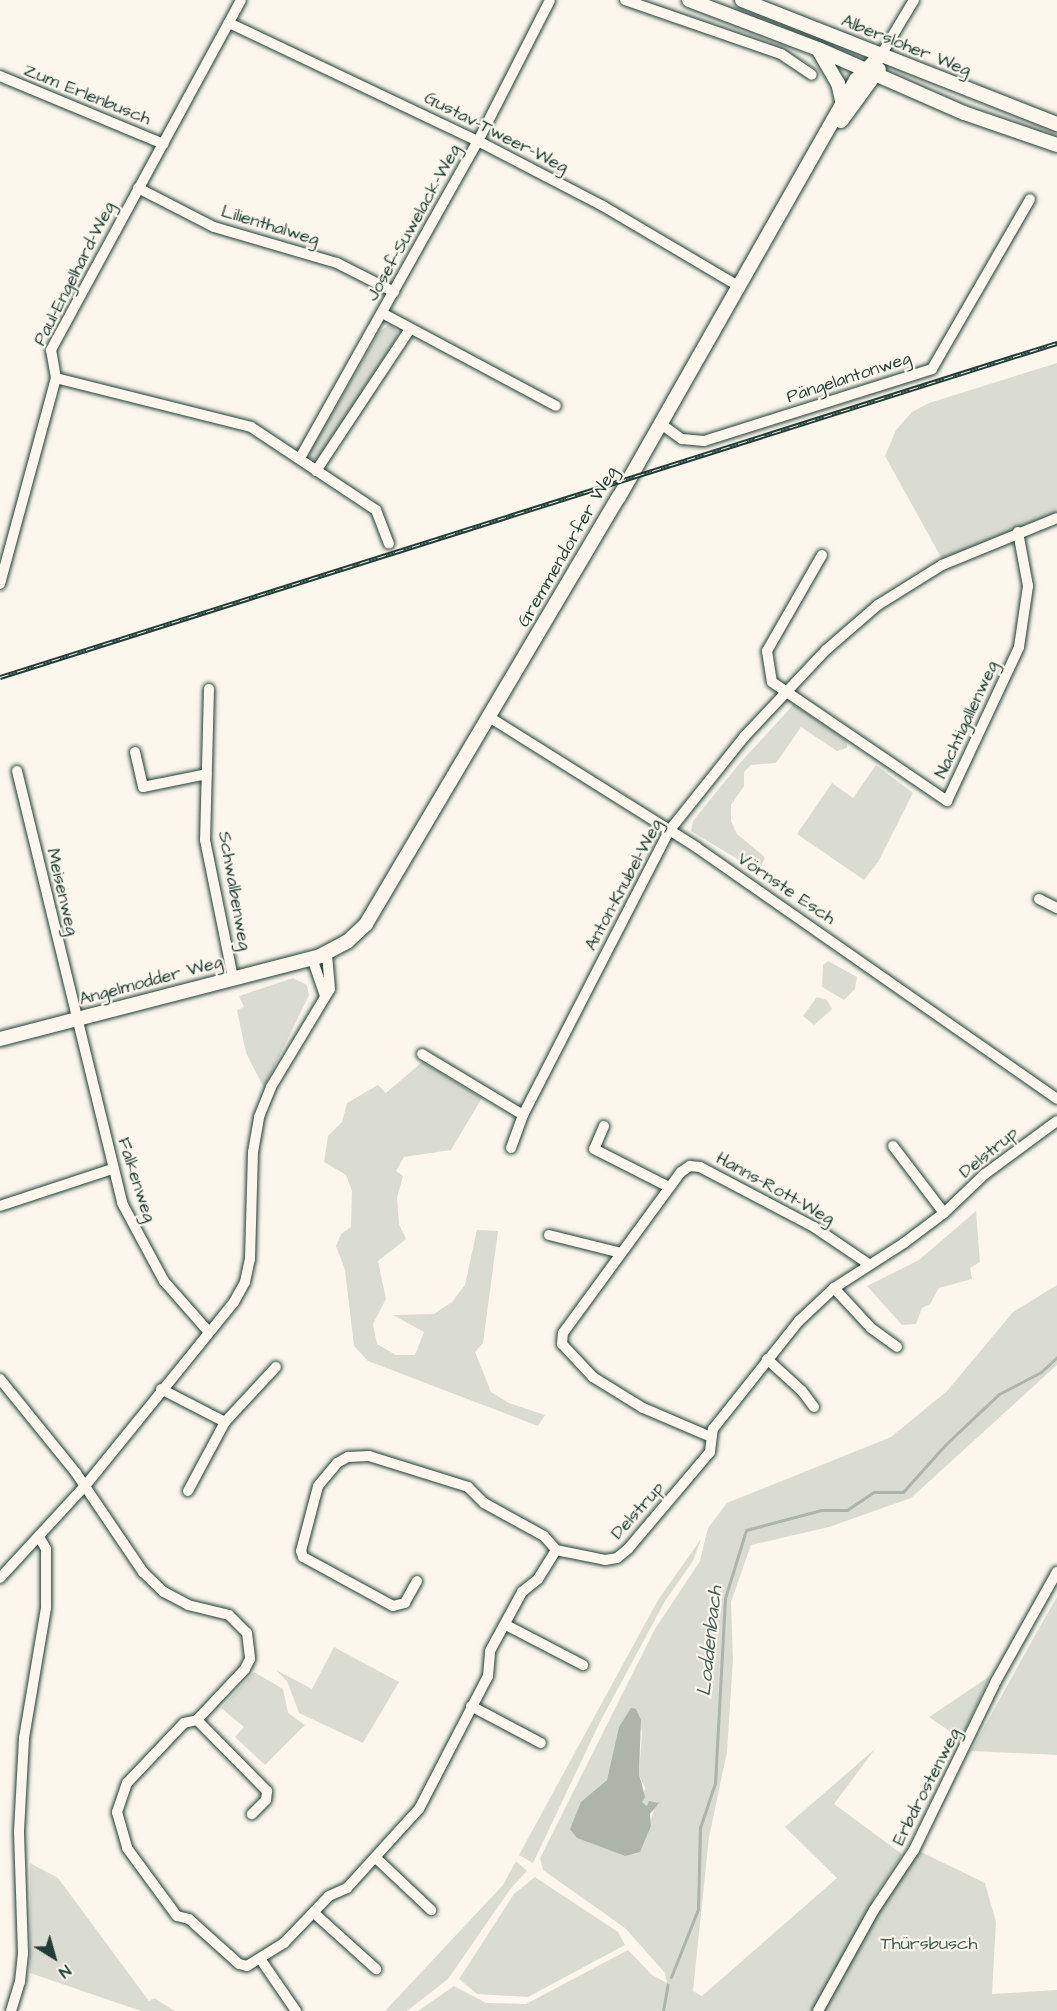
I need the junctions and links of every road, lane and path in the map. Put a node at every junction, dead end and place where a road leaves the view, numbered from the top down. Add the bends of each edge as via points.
1 (241, 0) edge
2 (550, 0) edge
3 (625, 0) edge
4 (689, 0) edge
5 (742, 0) edge
6 (914, 0) edge
7 (229, 23) junction
8 (796, 41) junction
9 (818, 49) junction
10 (781, 54) junction
11 (881, 55) junction
12 (863, 70) junction
13 (812, 75) dead end
14 (0, 76) edge
15 (876, 76) junction
16 (843, 104) junction
17 (1057, 124) edge
18 (478, 141) junction
19 (163, 144) junction
20 (823, 144) junction
21 (1057, 145) edge
22 (138, 188) junction
23 (1030, 199) dead end
24 (740, 286) junction
25 (394, 292) junction
26 (382, 313) junction
27 (410, 329) junction
28 (56, 378) junction
29 (556, 406) dead end
30 (661, 424) junction
31 (300, 458) junction
32 (316, 471) junction
33 (1057, 518) edge
34 (1018, 532) junction
35 (389, 544) dead end
36 (822, 555) dead end
37 (0, 584) edge
38 (210, 689) dead end
39 (785, 692) junction
40 (489, 717) junction
41 (135, 752) dead end
42 (17, 771) dead end
43 (207, 774) junction
44 (669, 831) junction
45 (1039, 899) dead end
46 (1057, 908) edge
47 (327, 953) junction
48 (312, 958) junction
49 (233, 978) junction
50 (325, 995) junction
51 (75, 1019) junction
52 (0, 1039) edge
53 (422, 1054) dead end
54 (1057, 1099) edge
55 (523, 1115) junction
56 (1057, 1119) edge
57 (604, 1126) dead end
58 (893, 1146) dead end
59 (511, 1148) dead end
60 (112, 1169) junction
61 (669, 1186) junction
62 (0, 1206) edge
63 (944, 1214) junction
64 (549, 1235) dead end
65 (621, 1252) junction
66 (867, 1263) junction
67 (834, 1288) junction
68 (208, 1331) junction
69 (897, 1347) dead end
70 (767, 1359) junction
71 (276, 1366) dead end
72 (0, 1379) edge
73 (161, 1389) junction
74 (814, 1407) dead end
75 (225, 1422) junction
76 (711, 1437) junction
77 (85, 1486) junction
78 (188, 1491) dead end
79 (40, 1538) junction
80 (555, 1550) junction
81 (1057, 1572) edge
82 (0, 1578) edge
83 (417, 1581) dead end
84 (506, 1625) junction
85 (583, 1665) dead end
86 (471, 1706) junction
87 (197, 1720) junction
88 (541, 1743) dead end
89 (252, 1814) dead end
90 (376, 1858) junction
91 (431, 1910) dead end
92 (314, 1912) junction
93 (261, 1960) junction
94 (376, 1969) dead end
95 (12, 2011) edge
96 (296, 2011) edge
97 (818, 2011) edge

1 - 7 street, Paul-Engelhard-Weg
2 - 18 street, Josef-Suwelack-Weg
3 - 10 street
4 - 8 street, Albersloher Weg
5 - 11 street, Albersloher Weg
6 - 11 street
7 - 18 street, Gustav-Tweer-Weg
7 - 19 street, Paul-Engelhard-Weg
8 - 9 street, Albersloher Weg
8 - 10 street
9 - 12 street, Albersloher Weg
9 - 16 street via 838,83
10 - 13 street
11 - 12 street, Gremmendorfer Weg
11 - 15 street, Gremmendorfer Weg
11 - 17 street, Albersloher Weg
12 - 15 street, Albersloher Weg
12 - 16 street, Gremmendorfer Weg
14 - 19 street, Zum Erlenbusch
15 - 20 street, Gremmendorfer Weg
15 - 21 street, Albersloher Weg via 964,113
16 - 20 street, Gremmendorfer Weg
18 - 24 street, Gustav-Tweer-Weg via 603,206
18 - 25 street, Josef-Suwelack-Weg
19 - 22 street, Paul-Engelhard-Weg
20 - 24 street, Gremmendorfer Weg
22 - 25 street, Lilienthalweg via 214,227 337,263
22 - 28 street, Paul-Engelhard-Weg via 51,350
23 - 30 street, Pängelantonweg via 932,369 704,441 682,439
24 - 30 street, Gremmendorfer Weg
25 - 26 street, Josef-Suwelack-Weg
26 - 27 street
26 - 31 street, Josef-Suwelack-Weg
27 - 29 street
27 - 32 street
28 - 31 street via 251,427
28 - 37 street, Paul-Engelhard-Weg
30 - 40 street, Gremmendorfer Weg
31 - 32 street
32 - 35 street via 376,510
33 - 34 street, Anton-Knubel-Weg
34 - 39 street, Anton-Knubel-Weg via 942,565 878,605
34 - 39 street, Nachtigallenweg via 1028,586 1019,647 947,801
36 - 39 street via 767,651 772,682
38 - 43 street, Schwalbenweg
39 - 44 street, Anton-Knubel-Weg
40 - 44 street, Vörnste Esch
40 - 47 street, Gremmendorfer Weg via 376,911 356,935
41 - 43 street via 143,787
42 - 51 street, Meisenweg
43 - 49 street, Schwalbenweg via 205,840
44 - 54 street, Vörnste Esch via 885,976
44 - 55 street, Anton-Knubel-Weg
45 - 46 street
47 - 48 street, Gremmendorfer Weg
47 - 50 street via 331,982
48 - 49 street, Angelmodder Weg
48 - 50 street
49 - 51 street, Angelmodder Weg
50 - 68 street via 271,1087 260,1117 253,1152 250,1259 245,1282
51 - 52 street, Angelmodder Weg
51 - 60 street, Falkenweg
53 - 55 street
54 - 56 street
55 - 59 street, Anton-Knubel-Weg
56 - 63 street, Delstrup via 985,1174
57 - 61 street via 594,1149
58 - 63 street
60 - 62 street
60 - 68 street, Falkenweg via 122,1203 147,1255 183,1305
61 - 65 street, Hanns-Rott-Weg
61 - 66 street, Hanns-Rott-Weg via 690,1166 700,1167 814,1227
63 - 66 street, Delstrup
64 - 65 street
65 - 76 street, Hanns-Rott-Weg via 563,1333 562,1344 568,1354 603,1383 643,1408
66 - 67 street, Delstrup
67 - 69 street via 871,1328
67 - 70 street, Delstrup
68 - 73 street
70 - 74 street
70 - 76 street, Delstrup via 713,1428
71 - 75 street
72 - 77 street
73 - 75 street
73 - 77 street
75 - 78 street
76 - 80 street, Delstrup via 710,1452 617,1558 604,1560
77 - 79 street
77 - 87 street via 143,1572 164,1592 188,1605 229,1615 247,1633 250,1659 245,1669
79 - 82 street
79 - 95 street via 46,1549 46,1608 24,1738 19,1831 23,1953
80 - 83 street via 544,1536 484,1503 468,1487 369,1456 348,1457 337,1463 318,1486 301,1551 303,1557 393,1606 405,1603
80 - 84 street via 538,1579 522,1592
81 - 97 street, Erbdrostenweg via 996,1681 914,1850 874,1910
84 - 85 street
84 - 86 street via 490,1651 488,1676
86 - 88 street
86 - 90 street via 419,1809
87 - 89 street via 267,1791 266,1800
87 - 93 street via 184,1723 127,1783 117,1812 119,1832 177,1916 189,1919 239,1964 248,1966
90 - 91 street
90 - 92 street via 347,1888 329,1896
92 - 93 street
92 - 94 street
93 - 96 street

